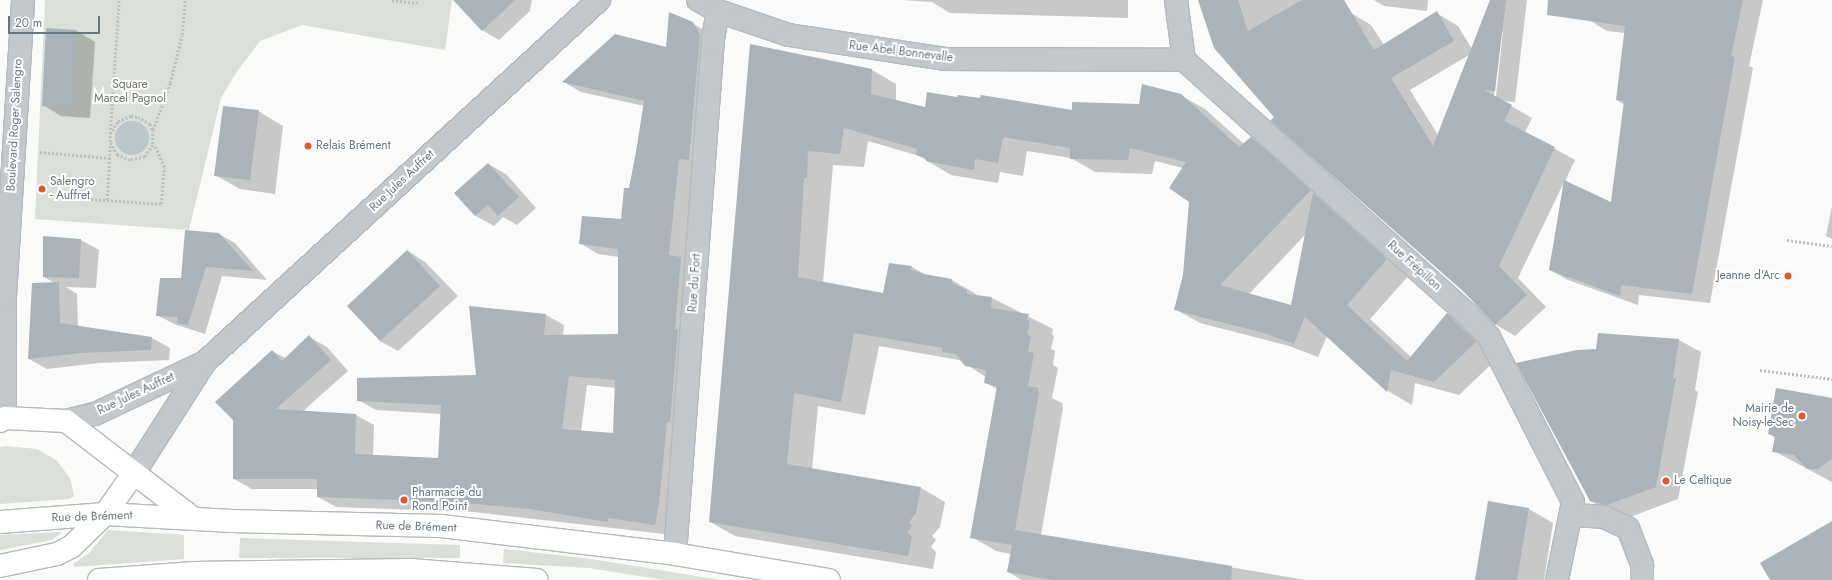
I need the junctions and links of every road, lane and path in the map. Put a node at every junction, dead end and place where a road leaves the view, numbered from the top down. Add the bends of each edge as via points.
1 (23, 0) edge
2 (119, 0) edge
3 (185, 0) edge
4 (392, 0) edge
5 (419, 0) edge
6 (599, 0) edge
7 (698, 0) edge
8 (1176, 0) edge
9 (718, 11) junction
10 (1184, 60) junction
11 (153, 130) junction
12 (110, 134) junction
13 (110, 142) junction
14 (153, 145) junction
15 (14, 150) junction
16 (110, 158) junction
17 (63, 197) dead end
18 (107, 200) junction
19 (1787, 240) dead end
20 (1832, 246) edge
21 (205, 362) junction
22 (1760, 370) dead end
23 (1832, 379) edge
24 (2, 419) edge
25 (66, 421) junction
26 (134, 473) junction
27 (105, 514) junction
28 (1571, 515) junction
29 (193, 518) junction
30 (0, 522) edge
31 (675, 554) junction
32 (0, 566) edge
33 (99, 580) edge
34 (537, 580) edge
35 (828, 580) edge
36 (1557, 580) edge
37 (1642, 580) edge

1 - 15 street, Boulevard Roger Salengro
2 - 12 path
3 - 11 path via 182,35 170,83
4 - 5 path via 416,3
6 - 21 street, Rue Jules Auffret
7 - 9 street, Rue Abel Bonnevalle
8 - 10 street
9 - 10 street, Rue Abel Bonnevalle via 789,35 946,59
9 - 31 street, Rue du Fort via 713,38
10 - 28 street, Rue Frépillon via 1466,312 1489,337 1573,502
11 - 12 path via 144,120 131,116 118,121
11 - 14 path
12 - 13 path
13 - 14 path via 117,154 130,160 145,157
13 - 16 path
14 - 18 path via 164,167 162,204
15 - 16 path
15 - 24 street, Boulevard Roger Salengro via 5,296
16 - 18 path
17 - 18 path
19 - 20 path
21 - 25 street, Rue Jules Auffret via 95,414
21 - 26 street, Rue Jules Auffret
22 - 23 path
24 - 25 main road
25 - 26 main road
26 - 27 main road
26 - 29 main road
27 - 29 main road, Rue de Brément
27 - 30 main road, Rue de Brément
27 - 32 main road via 85,535 64,550
28 - 36 street, Rue Frépillon
28 - 37 street via 1604,517 1628,528 1642,565
29 - 31 main road, Rue de Brément via 441,526
31 - 35 main road, Rue de Brément
33 - 34 main road via 194,573 411,570

